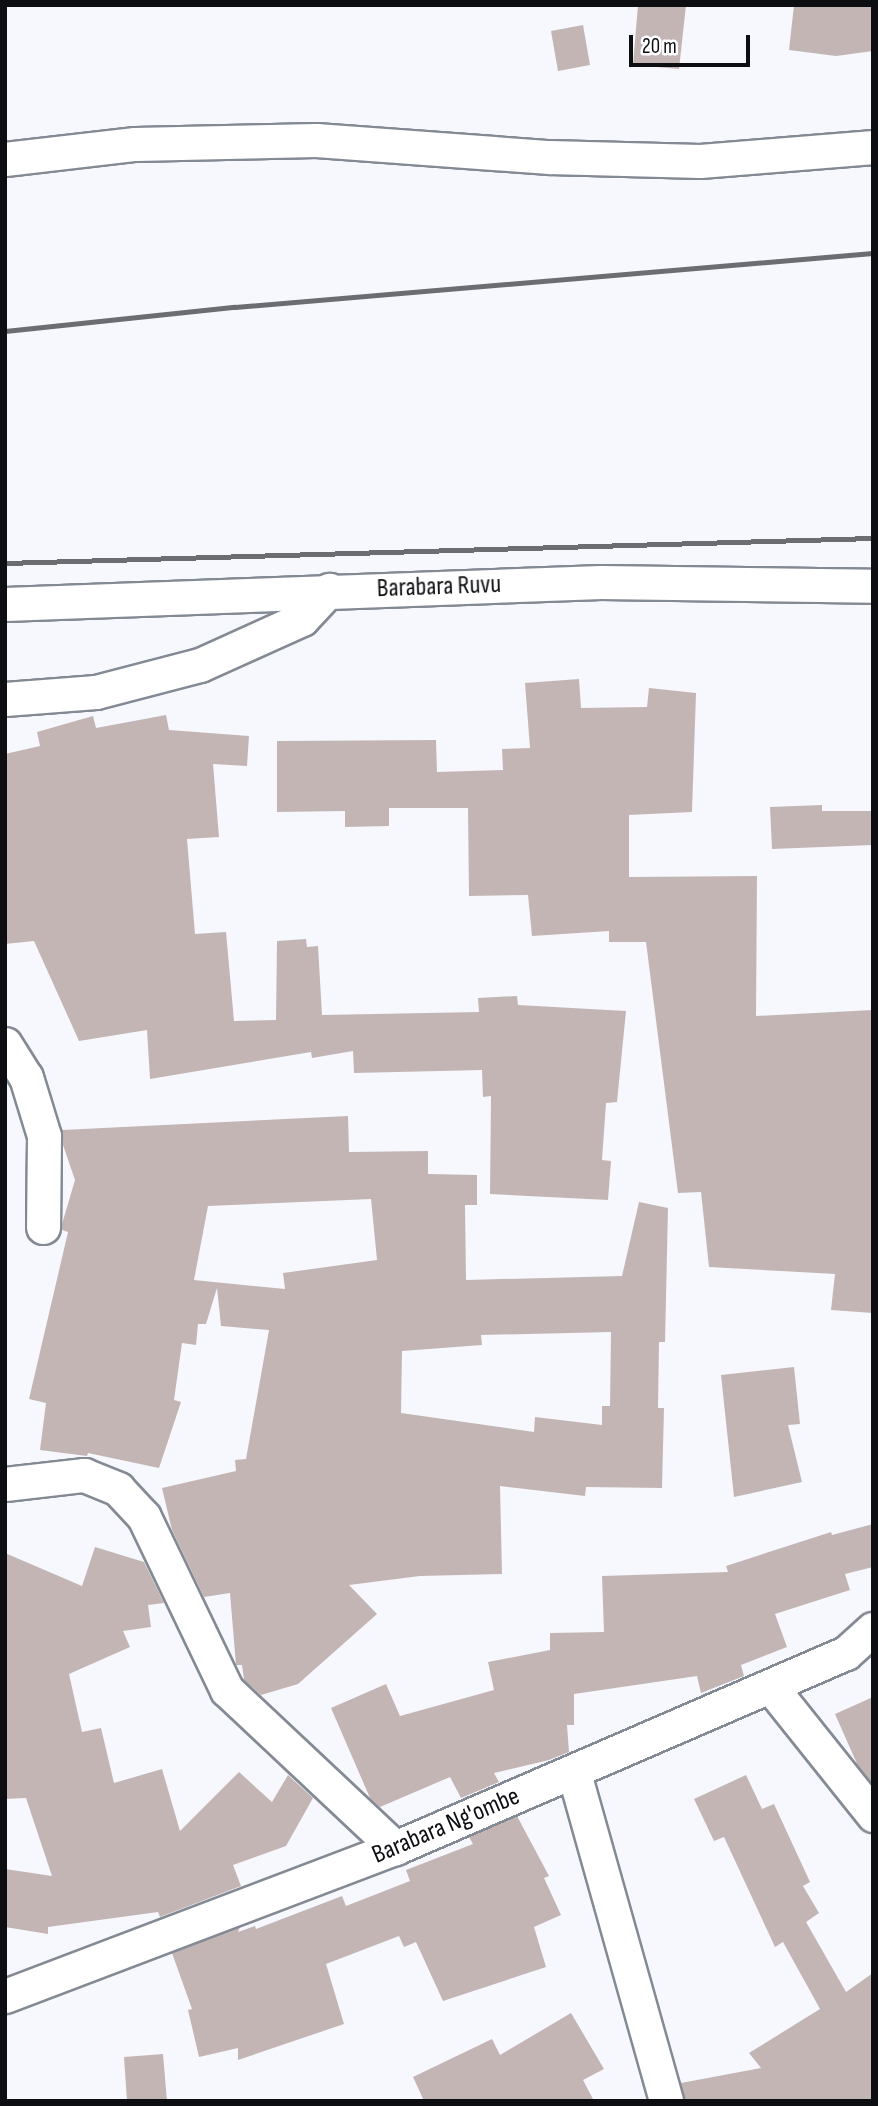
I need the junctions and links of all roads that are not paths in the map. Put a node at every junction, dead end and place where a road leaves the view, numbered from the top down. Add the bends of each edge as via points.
1 (873, 147) edge
2 (5, 159) edge
3 (873, 586) edge
4 (329, 590) junction
5 (5, 604) edge
6 (5, 699) edge
7 (5, 1044) edge
8 (43, 1227) dead end
9 (5, 1484) edge
10 (873, 1629) edge
11 (771, 1687) junction
12 (573, 1773) junction
13 (873, 1815) edge
14 (395, 1848) junction
15 (5, 1996) edge
16 (666, 2101) edge

1 - 2 street via 700,162 549,157 316,140 135,144
3 - 4 street, Barabara Ruvu via 601,582
4 - 5 street, Barabara Ruvu
4 - 6 street via 302,619 200,665 96,692
7 - 8 street via 26,1077 44,1136
9 - 14 street via 84,1475 118,1489 144,1517 227,1690
10 - 11 street, Barabara Ng'ombe via 846,1653
11 - 12 street, Barabara Ng'ombe
11 - 13 street
12 - 14 street, Barabara Ng'ombe
12 - 16 street
14 - 15 street, Barabara Ng'ombe

